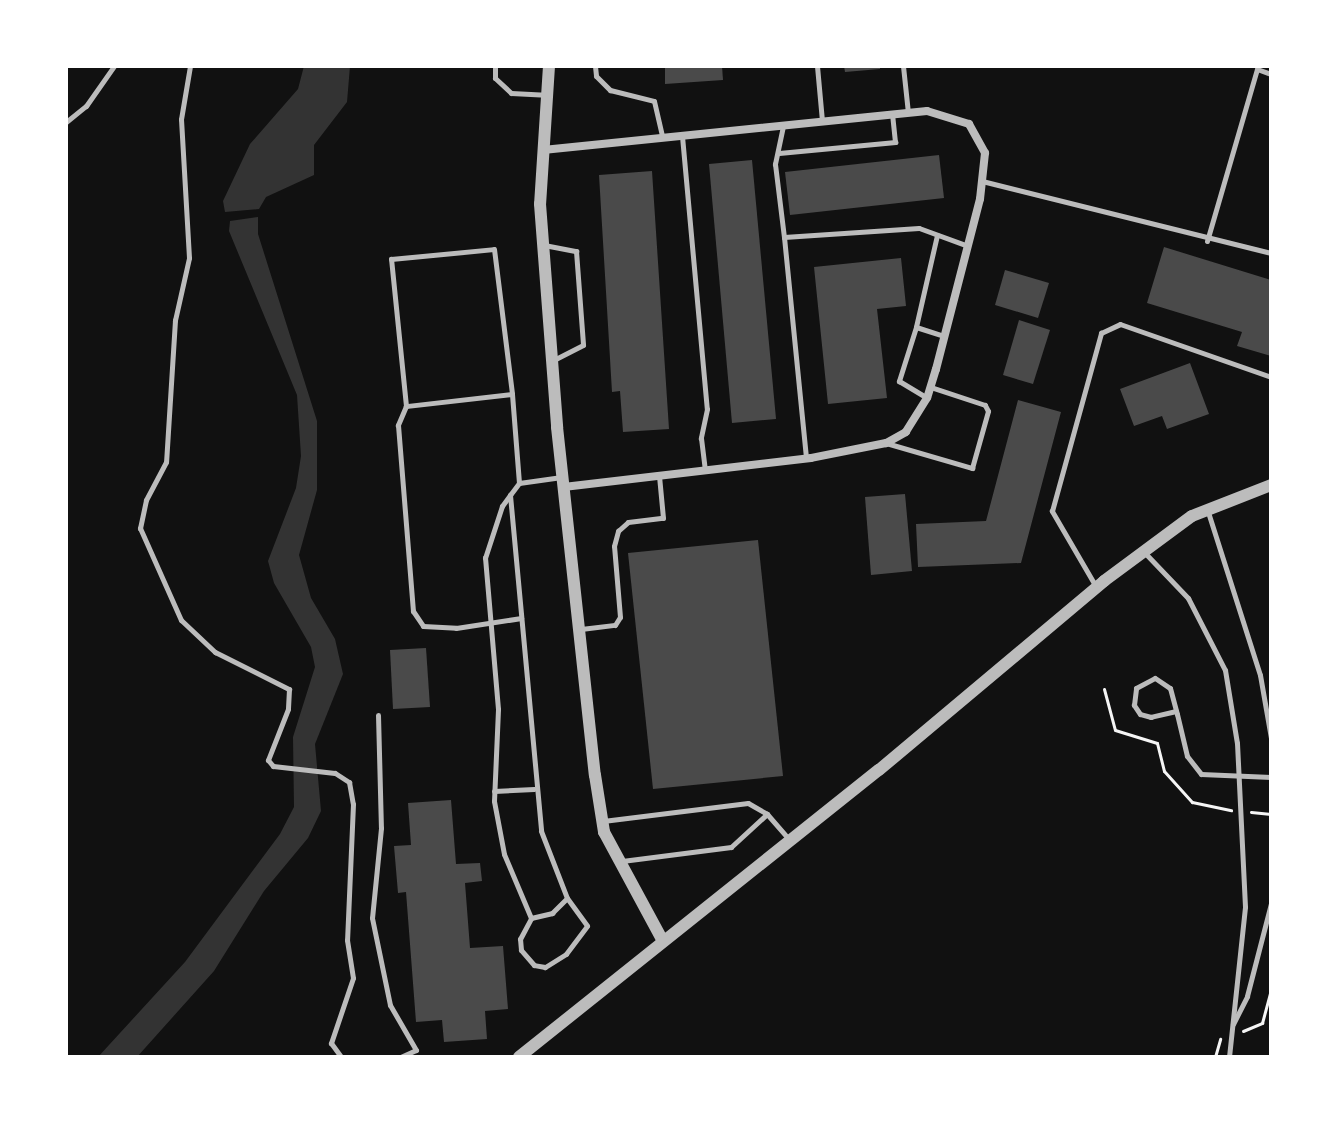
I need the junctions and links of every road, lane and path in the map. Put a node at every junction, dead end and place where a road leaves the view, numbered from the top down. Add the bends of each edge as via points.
1 (114, 66) edge
2 (190, 66) edge
3 (495, 66) edge
4 (549, 66) edge
5 (595, 66) edge
6 (817, 66) edge
7 (903, 66) edge
8 (1271, 74) edge
9 (547, 96) junction
10 (908, 113) junction
11 (892, 115) junction
12 (66, 122) edge
13 (822, 122) junction
14 (783, 126) junction
15 (682, 136) junction
16 (663, 138) junction
17 (543, 150) junction
18 (779, 153) junction
19 (982, 181) junction
20 (937, 235) junction
21 (784, 237) junction
22 (1207, 241) junction
23 (543, 245) junction
24 (968, 246) junction
25 (1271, 253) edge
26 (916, 327) junction
27 (944, 336) junction
28 (552, 361) junction
29 (1271, 377) edge
30 (930, 387) junction
31 (512, 394) junction
32 (927, 398) junction
33 (406, 406) junction
34 (886, 443) junction
35 (806, 459) junction
36 (705, 471) junction
37 (659, 476) junction
38 (563, 482) junction
39 (519, 483) junction
40 (1271, 485) edge
41 (510, 495) junction
42 (1207, 509) junction
43 (1144, 552) junction
44 (1096, 588) junction
45 (521, 618) junction
46 (488, 622) junction
47 (581, 629) junction
48 (1104, 689) dead end
49 (1176, 711) junction
50 (378, 715) dead end
51 (1271, 738) edge
52 (1238, 775) junction
53 (1271, 777) edge
54 (534, 789) junction
55 (494, 791) junction
56 (1240, 810) junction
57 (767, 814) junction
58 (1271, 814) edge
59 (602, 821) junction
60 (790, 840) junction
61 (617, 862) junction
62 (567, 898) junction
63 (1271, 903) edge
64 (531, 918) junction
65 (663, 941) junction
66 (1231, 1029) junction
67 (416, 1050) junction
68 (341, 1057) edge
69 (400, 1057) edge
70 (422, 1057) edge
71 (519, 1057) edge
72 (1229, 1057) edge

1 - 12 lane via 86,106
2 - 68 lane via 181,119 189,258 175,320 166,462 146,500 140,528 181,620 215,652 289,689 288,709 268,755 273,766 335,773 349,782 353,804 346,913 353,978 331,1043
3 - 9 lane via 495,78 511,93
4 - 9 street
5 - 16 lane via 596,76 610,90 654,101
6 - 13 lane
7 - 10 lane
8 - 22 lane via 1257,69
9 - 17 street
10 - 11 street
10 - 19 street via 946,113 969,124 985,153
11 - 13 street
11 - 18 lane via 895,142
13 - 14 street
14 - 15 street
14 - 18 lane
15 - 16 street
15 - 36 lane via 707,409 701,438
16 - 17 street
17 - 23 street
18 - 21 lane via 775,164
19 - 22 lane
19 - 24 street
20 - 21 lane via 919,228
20 - 24 lane
20 - 26 lane
21 - 35 lane
22 - 25 lane
23 - 28 street
23 - 28 lane via 572,248 578,267 583,345
24 - 27 street
26 - 27 lane
26 - 32 lane via 899,381
27 - 30 street
28 - 38 street
29 - 44 lane via 1120,324 1101,333 1052,511
30 - 32 street
30 - 34 lane via 985,405 988,411 972,468
31 - 33 lane
31 - 33 lane via 494,249 391,259
31 - 39 lane
32 - 34 street via 906,432
33 - 46 lane via 398,425 413,611 423,626
34 - 35 street
35 - 36 street
36 - 37 street
37 - 38 street
37 - 47 lane via 663,518 628,522 618,531 614,546 620,617 615,625
38 - 39 lane
38 - 47 street
39 - 41 lane
40 - 42 street
41 - 45 lane
41 - 46 lane via 485,558
42 - 43 street
42 - 51 lane via 1260,675
43 - 44 street
43 - 52 lane via 1188,598 1225,670
44 - 60 street
45 - 46 lane
45 - 54 lane
46 - 55 lane via 498,709
47 - 59 street
48 - 56 path via 1115,730 1157,743 1164,771 1192,802
49 - 49 lane via 1140,714 1134,705 1136,688 1149,678 1161,679 1170,688
49 - 52 lane via 1187,756 1201,774 1223,779
50 - 67 lane via 381,828 372,918 390,1005
52 - 53 lane
52 - 56 lane
54 - 55 lane
54 - 62 lane via 541,831
55 - 64 lane via 504,854
56 - 58 path
56 - 66 lane via 1245,907
57 - 59 lane via 748,803
57 - 60 lane
57 - 61 lane via 731,847
59 - 61 street
60 - 65 street
61 - 65 street
62 - 64 lane via 552,913
62 - 64 lane via 587,926 566,954 545,967 534,965 521,950 520,939
63 - 66 lane via 1247,996
65 - 71 street
66 - 72 lane
67 - 69 lane
67 - 70 lane

